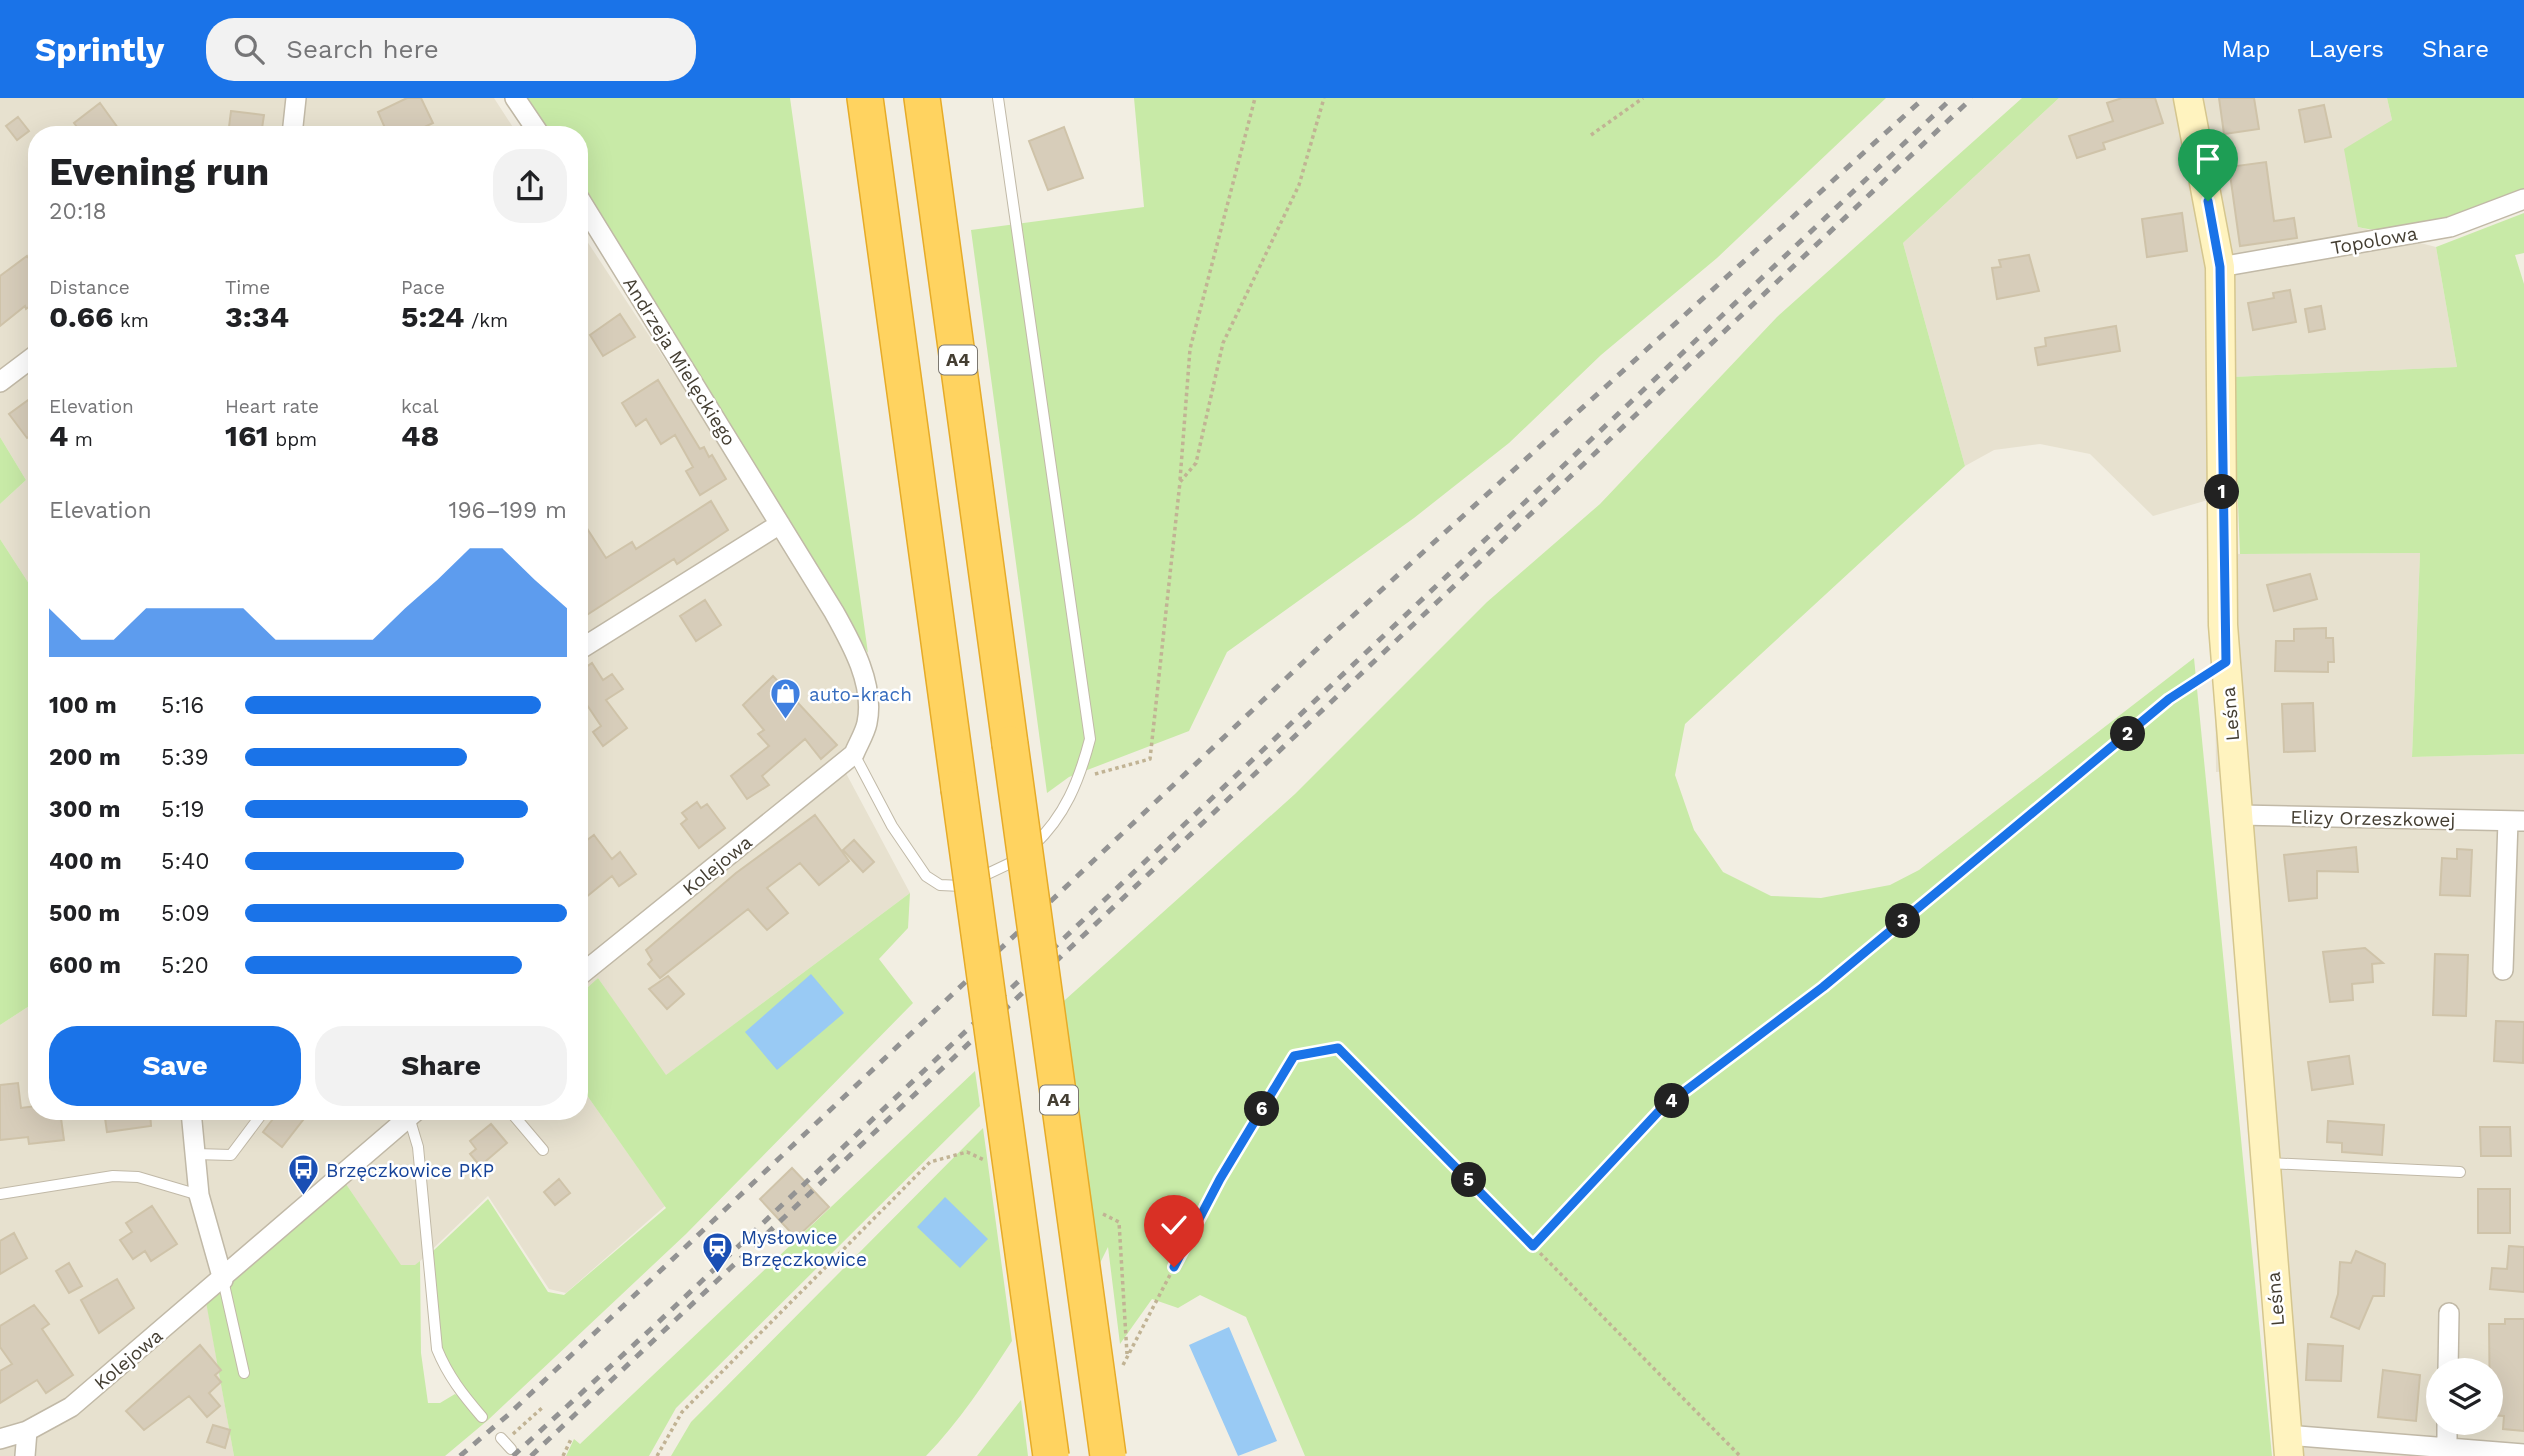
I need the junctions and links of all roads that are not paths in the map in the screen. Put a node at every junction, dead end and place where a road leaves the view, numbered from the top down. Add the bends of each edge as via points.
1 (296, 98) edge
2 (515, 98) edge
3 (865, 98) edge
4 (922, 98) edge
5 (998, 98) edge
6 (2188, 98) edge
7 (293, 126) edge
8 (534, 126) edge
9 (2524, 199) edge
10 (588, 213) edge
11 (2220, 267) junction
12 (28, 361) edge
13 (0, 382) edge
14 (780, 524) junction
15 (588, 644) edge
16 (854, 754) junction
17 (2239, 815) junction
18 (2516, 821) edge
19 (588, 969) edge
20 (2503, 970) dead end
21 (192, 1120) edge
22 (257, 1120) edge
23 (406, 1120) edge
24 (414, 1120) edge
25 (518, 1120) edge
26 (543, 1150) dead end
27 (194, 1154) junction
28 (2264, 1163) junction
29 (2460, 1172) dead end
30 (0, 1194) edge
31 (199, 1195) junction
32 (223, 1280) junction
33 (2449, 1313) dead end
34 (2448, 1358) edge
35 (244, 1373) dead end
36 (482, 1417) dead end
37 (27, 1431) junction
38 (2447, 1435) edge
39 (0, 1439) edge
40 (2288, 1445) edge
41 (2447, 1447) junction
42 (2524, 1454) edge
43 (25, 1456) edge
44 (1051, 1456) edge
45 (1108, 1456) edge

1 - 7 street
2 - 8 street
3 - 44 highway, bridge
4 - 45 highway, A4, bridge
5 - 16 lane via 1090,739 1080,778 1048,832 1015,863 962,886 940,885 926,876
6 - 11 street, Leśna
9 - 11 street, Topolowa via 2450,227
10 - 14 street, Andrzeja Mielęckiego
11 - 17 street, Leśna via 2226,662
12 - 13 street
14 - 15 street
14 - 16 street, Andrzeja Mielęckiego via 855,650 867,689 867,723
16 - 19 street, Kolejowa
17 - 18 street, Elizy Orzeszkowej
17 - 28 street, Leśna
18 - 20 street, Elizy Orzeszkowej
21 - 27 street
22 - 27 lane via 231,1155
23 - 32 street, Kolejowa
24 - 36 lane via 437,1349 445,1370
25 - 26 lane
27 - 31 street
28 - 29 lane
28 - 40 street, Leśna
30 - 31 lane via 113,1175 138,1177
31 - 32 street
32 - 35 lane
32 - 37 street, Kolejowa via 71,1407
33 - 34 street
37 - 39 street, Kolejowa
37 - 43 street
38 - 41 street
40 - 41 street, Leśna
41 - 42 street, Leśna

